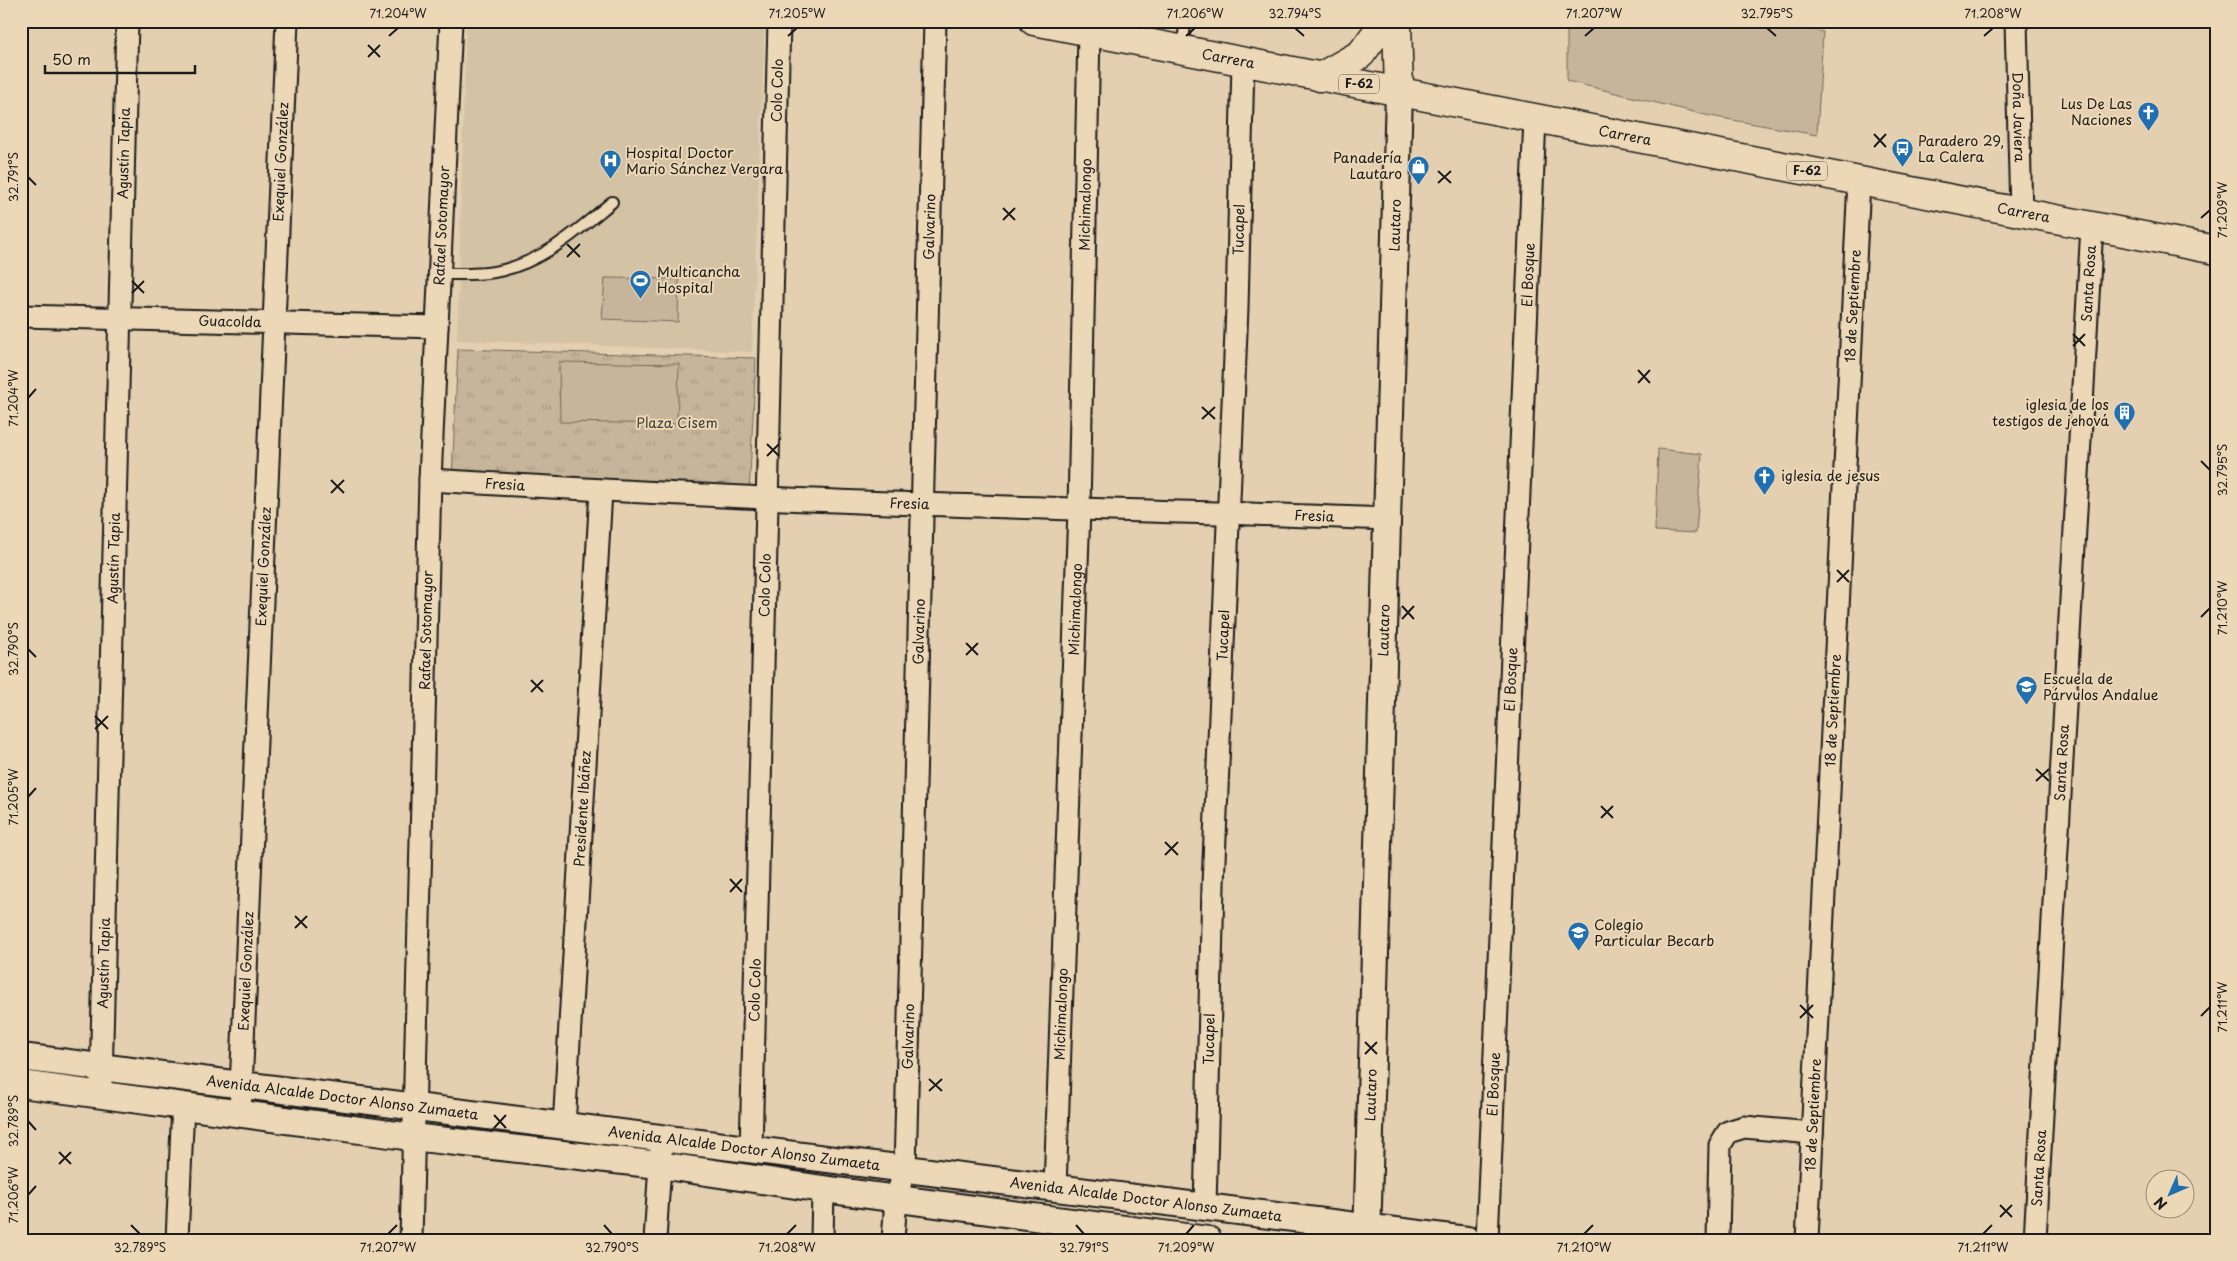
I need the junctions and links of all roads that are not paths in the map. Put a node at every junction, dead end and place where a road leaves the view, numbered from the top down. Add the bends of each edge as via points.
1 (127, 21) edge
2 (287, 21) edge
3 (451, 21) edge
4 (779, 21) edge
5 (935, 21) edge
6 (1034, 21) edge
7 (1185, 21) edge
8 (1385, 21) edge
9 (1398, 21) edge
10 (2016, 21) edge
11 (1088, 32) junction
12 (1183, 50) junction
13 (1243, 62) junction
14 (1320, 76) junction
15 (1399, 92) junction
16 (1535, 118) junction
17 (1859, 181) junction
18 (612, 202) dead end
19 (2021, 213) junction
20 (2092, 226) junction
21 (2216, 250) edge
22 (440, 274) junction
23 (21, 316) edge
24 (120, 320) junction
25 (275, 324) junction
26 (437, 327) junction
27 (430, 480) junction
28 (601, 490) junction
29 (766, 498) junction
30 (922, 504) junction
31 (1079, 509) junction
32 (1229, 512) junction
33 (1388, 519) junction
34 (21, 1057) edge
35 (101, 1066) junction
36 (21, 1084) edge
37 (242, 1086) junction
38 (100, 1094) junction
39 (183, 1104) junction
40 (414, 1107) junction
41 (240, 1112) junction
42 (564, 1127) junction
43 (1812, 1132) junction
44 (412, 1136) junction
45 (662, 1139) junction
46 (750, 1150) junction
47 (659, 1165) junction
48 (905, 1168) junction
49 (1055, 1188) junction
50 (823, 1189) junction
51 (1132, 1197) junction
52 (896, 1198) junction
53 (1205, 1207) junction
54 (1062, 1230) edge
55 (1368, 1234) edge
56 (1130, 1235) edge
57 (177, 1240) edge
58 (411, 1240) edge
59 (655, 1240) edge
60 (822, 1240) edge
61 (894, 1240) edge
62 (1208, 1240) edge
63 (1467, 1240) edge
64 (1487, 1240) edge
65 (1718, 1240) edge
66 (1807, 1240) edge
67 (2035, 1240) edge

1 - 24 street, Agustín Tapia
2 - 25 street, Exequiel González
3 - 22 street, Rafael Sotomayor
4 - 29 street, Colo Colo
5 - 30 street, Galvarino
6 - 11 main road, Carrera / F-62
7 - 12 lane
8 - 14 main road via 1361,54
9 - 15 main road, Lautaro
10 - 19 street, Doña Javiera
11 - 12 main road, Carrera / F-62
11 - 31 street, Michimalongo
12 - 13 main road, Carrera / F-62
13 - 14 main road, Carrera / F-62
13 - 32 street, Tucapel
14 - 15 main road, Carrera / F-62
15 - 16 main road, Carrera / F-62
15 - 33 street, Lautaro
16 - 17 main road, Carrera / F-62
16 - 64 street, El Bosque
17 - 19 main road, Carrera / F-62
17 - 43 street, 18 de Septiembre
18 - 22 lane via 558,245 520,265 492,273
19 - 20 main road, Carrera / F-62
20 - 21 main road, Carrera / F-62
20 - 67 street, Santa Rosa
22 - 26 street, Rafael Sotomayor
23 - 24 street, Guacolda
24 - 25 street, Guacolda
24 - 35 street, Agustín Tapia
25 - 26 street, Guacolda
25 - 37 street, Exequiel González
26 - 27 street, Rafael Sotomayor
27 - 28 street, Fresia
27 - 40 street, Rafael Sotomayor
28 - 29 street, Fresia
28 - 42 street, Presidente Ibáñez
29 - 30 street, Fresia
29 - 46 street, Colo Colo
30 - 31 street, Fresia
30 - 48 street, Galvarino
31 - 32 street, Fresia
31 - 49 street, Michimalongo
32 - 33 street, Fresia
32 - 53 street, Tucapel via 1213,885
33 - 55 street, Lautaro
34 - 35 street, Avenida Alcalde Doctor Alonso Zumaeta
35 - 37 street, Avenida Alcalde Doctor Alonso Zumaeta
35 - 38 street, Agustín Tapia
36 - 38 street, Avenida Alcalde Doctor Alonso Zumaeta
37 - 40 street, Avenida Alcalde Doctor Alonso Zumaeta
37 - 41 street, Exequiel González
38 - 39 street, Avenida Alcalde Doctor Alonso Zumaeta
39 - 41 street, Avenida Alcalde Doctor Alonso Zumaeta
39 - 57 street
40 - 42 street, Avenida Alcalde Doctor Alonso Zumaeta
40 - 44 street, Rafael Sotomayor
41 - 44 street, Avenida Alcalde Doctor Alonso Zumaeta
42 - 45 street, Avenida Alcalde Doctor Alonso Zumaeta
43 - 65 street via 1744,1128 1728,1132 1720,1145
43 - 66 street, 18 de Septiembre
44 - 47 street, Avenida Alcalde Doctor Alonso Zumaeta
44 - 58 street, Rafael Sotomayor
45 - 46 street, Avenida Alcalde Doctor Alonso Zumaeta
45 - 47 street
46 - 48 street, Avenida Alcalde Doctor Alonso Zumaeta
47 - 50 street, Avenida Alcalde Doctor Alonso Zumaeta
47 - 59 street
48 - 49 street, Avenida Alcalde Doctor Alonso Zumaeta
48 - 52 street, Galvarino
49 - 51 street, Avenida Alcalde Doctor Alonso Zumaeta
50 - 52 street, Avenida Alcalde Doctor Alonso Zumaeta
50 - 60 street
51 - 53 street, Avenida Alcalde Doctor Alonso Zumaeta
51 - 56 street
52 - 54 street, Avenida Alcalde Doctor Alonso Zumaeta
52 - 61 street, Galvarino
53 - 55 street, Avenida Alcalde Doctor Alonso Zumaeta
54 - 56 street, Avenida Alcalde Doctor Alonso Zumaeta
55 - 63 street, Avenida Alcalde Doctor Alonso Zumaeta
56 - 62 street, Avenida Alcalde Doctor Alonso Zumaeta

